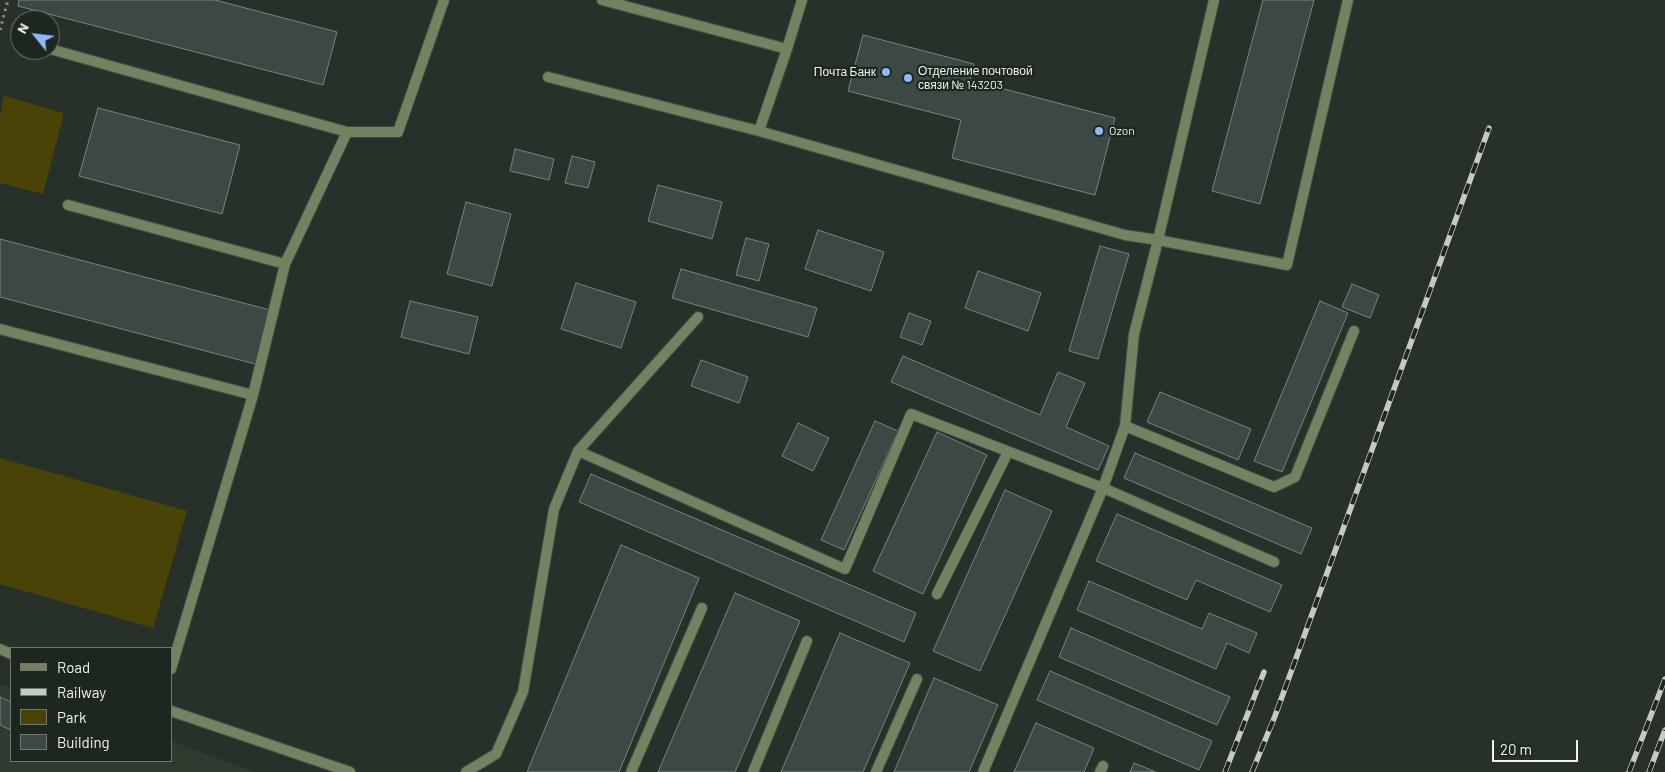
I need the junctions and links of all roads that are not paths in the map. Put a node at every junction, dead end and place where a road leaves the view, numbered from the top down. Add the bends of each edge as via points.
1 (444, 0) edge
2 (602, 0) edge
3 (802, 0) edge
4 (1214, 0) edge
5 (1348, 0) edge
6 (787, 49) junction
7 (60, 51) edge
8 (548, 76) dead end
9 (759, 131) junction
10 (348, 132) junction
11 (68, 205) dead end
12 (1158, 240) junction
13 (285, 264) junction
14 (698, 317) dead end
15 (0, 329) edge
16 (1354, 331) dead end
17 (253, 395) junction
18 (1125, 426) junction
19 (578, 451) junction
20 (1008, 452) junction
21 (1103, 488) junction
22 (1274, 562) dead end
23 (938, 594) dead end
24 (702, 608) dead end
25 (807, 641) dead end
26 (172, 666) edge
27 (917, 679) dead end
28 (172, 711) edge
29 (350, 772) edge
30 (466, 772) edge
31 (632, 772) edge
32 (753, 772) edge
33 (876, 772) edge
34 (983, 772) edge

1 - 10 street via 398,132
2 - 6 street
3 - 6 street
4 - 12 street
5 - 12 street via 1287,265
6 - 9 street
7 - 10 street
8 - 9 street
9 - 12 street via 1125,235
10 - 13 street
11 - 13 street
12 - 18 street via 1134,334
13 - 17 street
14 - 19 street
15 - 17 street
16 - 18 street via 1295,477 1274,487
17 - 26 street
18 - 21 street
19 - 20 street via 844,569 911,414
19 - 30 street via 554,509 523,692 496,754
20 - 21 street
20 - 23 street
21 - 22 street
21 - 34 street
24 - 31 street
25 - 32 street
27 - 33 street
28 - 29 street

